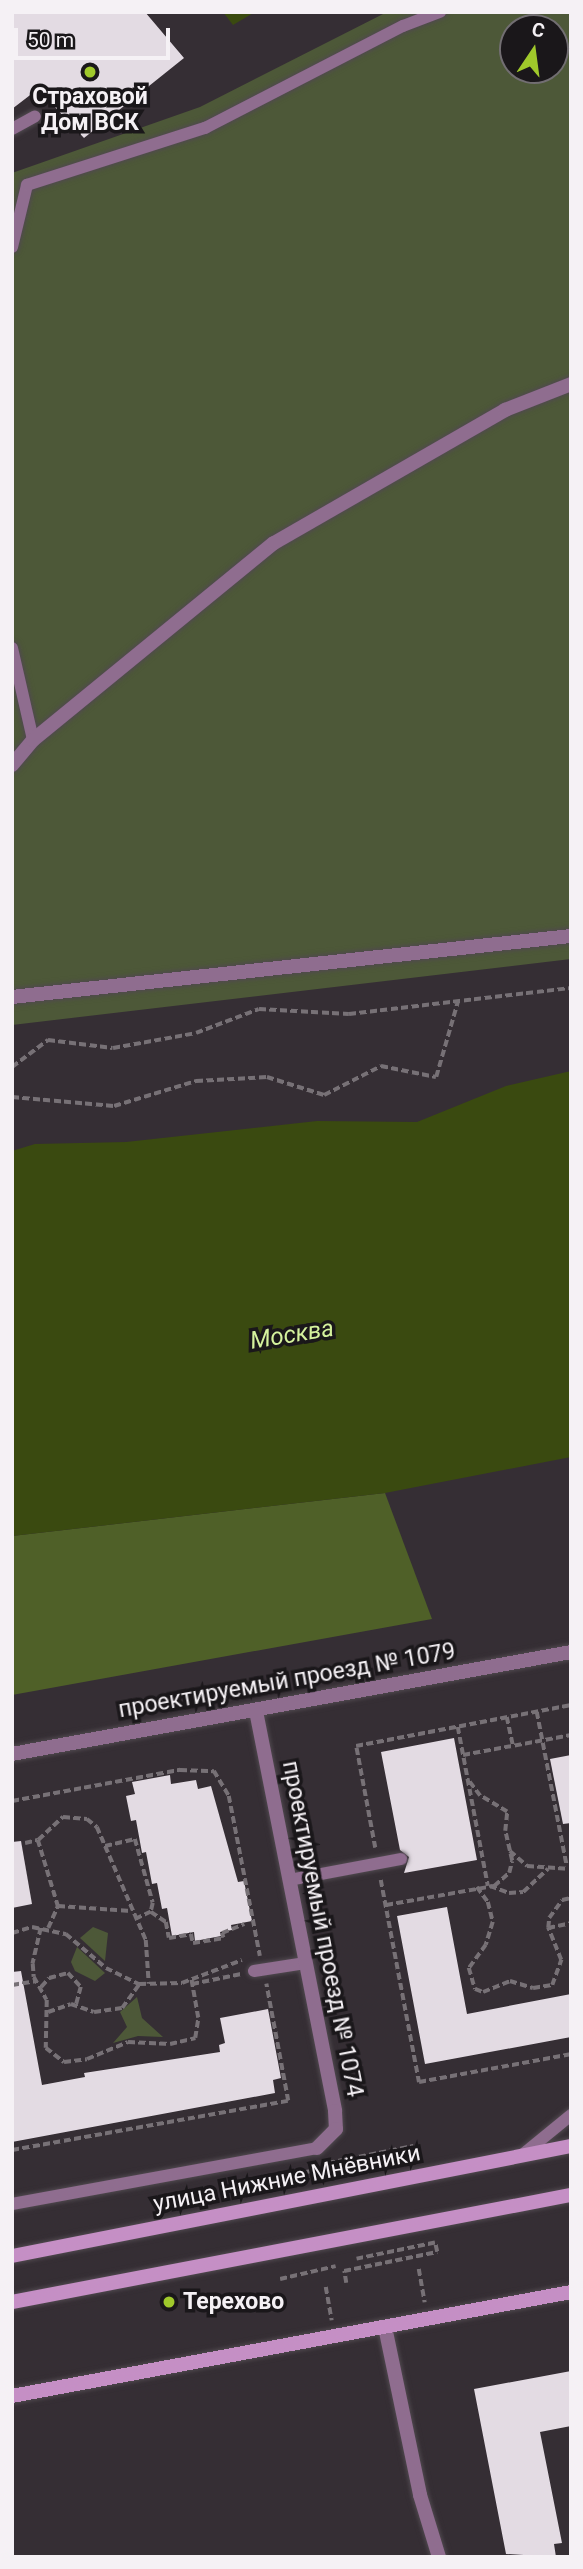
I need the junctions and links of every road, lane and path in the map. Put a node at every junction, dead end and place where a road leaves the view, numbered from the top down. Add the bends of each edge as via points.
1 (440, 12) edge
2 (35, 116) dead end
3 (12, 129) edge
4 (12, 247) edge
5 (571, 384) edge
6 (12, 648) edge
7 (33, 740) junction
8 (12, 765) edge
9 (571, 936) edge
10 (571, 988) edge
11 (12, 997) edge
12 (458, 1001) junction
13 (12, 1067) edge
14 (12, 1097) edge
15 (571, 1652) edge
16 (571, 1705) edge
17 (256, 1711) junction
18 (537, 1712) junction
19 (508, 1717) junction
20 (457, 1727) junction
21 (571, 1735) edge
22 (543, 1740) junction
23 (513, 1745) junction
24 (12, 1754) edge
25 (463, 1755) junction
26 (468, 1780) junction
27 (12, 1801) edge
28 (38, 1840) junction
29 (25, 1843) dead end
30 (105, 1846) junction
31 (509, 1848) junction
32 (401, 1859) dead end
33 (378, 1864) junction
34 (569, 1868) edge
35 (548, 1870) junction
36 (289, 1880) junction
37 (488, 1885) junction
38 (477, 1887) junction
39 (571, 1898) edge
40 (386, 1905) junction
41 (58, 1906) junction
42 (131, 1911) junction
43 (151, 1912) junction
44 (136, 1919) junction
45 (571, 1923) edge
46 (244, 1924) dead end
47 (41, 1927) junction
48 (48, 1928) junction
49 (548, 1928) junction
50 (12, 1933) edge
51 (306, 1963) junction
52 (259, 1971) junction
53 (37, 1981) junction
54 (191, 1982) junction
55 (139, 1984) junction
56 (12, 1985) edge
57 (149, 1985) junction
58 (41, 1987) junction
59 (76, 2006) junction
60 (48, 2012) junction
61 (571, 2054) edge
62 (571, 2115) edge
63 (571, 2146) edge
64 (317, 2148) joint
65 (12, 2150) edge
66 (522, 2155) junction
67 (328, 2163) dead end
68 (316, 2170) dead end
69 (340, 2170) dead end
70 (253, 2183) dead end
71 (571, 2195) edge
72 (12, 2204) edge
73 (12, 2256) edge
74 (356, 2259) dead end
75 (336, 2266) dead end
76 (419, 2269) dead end
77 (280, 2279) dead end
78 (346, 2283) dead end
79 (326, 2287) dead end
80 (571, 2292) edge
81 (12, 2301) edge
82 (426, 2304) dead end
83 (332, 2322) dead end
84 (385, 2327) junction
85 (12, 2396) edge
86 (439, 2557) edge

1 - 4 lane via 403,26 205,128 27,184
2 - 3 lane
5 - 7 street via 505,410 274,543
6 - 7 lane
7 - 8 street
9 - 11 street
10 - 12 path
12 - 13 path via 349,1014 259,1009 196,1033 113,1048 48,1040
12 - 14 path via 436,1077 381,1066 324,1096 267,1077 196,1081 114,1106
15 - 17 street, проектируемый проезд № 1079
16 - 18 path
17 - 24 street, проектируемый проезд № 1079
17 - 36 street, проектируемый проезд № 1074
18 - 19 path
18 - 22 path
19 - 20 path
19 - 23 path
20 - 25 path
20 - 33 path via 356,1746
21 - 22 path
22 - 23 path
22 - 34 path
23 - 25 path
25 - 26 path
26 - 31 path via 480,1796 508,1812
26 - 37 path
27 - 54 path via 180,1770 214,1771 229,1796 260,1958 231,1960
28 - 29 path
28 - 30 path via 55,1821 74,1815 97,1827
28 - 41 path
30 - 42 path
30 - 43 path via 135,1839 153,1903
31 - 35 path via 527,1866
31 - 37 path via 509,1872 502,1882
32 - 33 lane
33 - 36 lane
33 - 40 path
34 - 35 path
35 - 37 path via 523,1892 509,1893
36 - 51 street, проектируемый проезд № 1074
37 - 38 path
38 - 40 path
38 - 49 path via 488,1902 492,1922 486,1945 469,1968 475,1989 492,1991 510,1981 533,1988 552,1985 561,1961
39 - 49 path via 554,1908
40 - 61 path via 419,2082
41 - 42 path
41 - 48 path
42 - 44 path
43 - 44 path
43 - 46 path via 166,1922 169,1938 191,1934 193,1943 223,1938 222,1933
44 - 57 path via 146,1940
45 - 49 path
47 - 48 path
47 - 50 path
47 - 53 path via 33,1965
48 - 55 path via 66,1934 106,1968
51 - 52 lane
51 - 64 street, проектируемый проезд № 1074 via 336,2129
52 - 54 path
52 - 65 path via 288,2101
53 - 56 path
53 - 58 path
54 - 57 path
54 - 60 path via 199,2031 184,2043 128,2042 87,2059 64,2062 46,2048
55 - 57 path
55 - 59 path via 122,2008 94,2012
58 - 59 path via 49,1978 68,1973 81,1987
58 - 60 path
59 - 60 path
62 - 66 lane
63 - 66 main road, улица Нижние Мнёвники
64 - 72 lane
66 - 73 main road, улица Нижние Мнёвники
67 - 69 path via 413,2146 415,2155
68 - 70 path
71 - 81 main road
74 - 78 path via 435,2243 437,2252 344,2271
75 - 77 path
76 - 82 path
79 - 83 path
80 - 84 main road
84 - 85 main road
84 - 86 street via 420,2495

